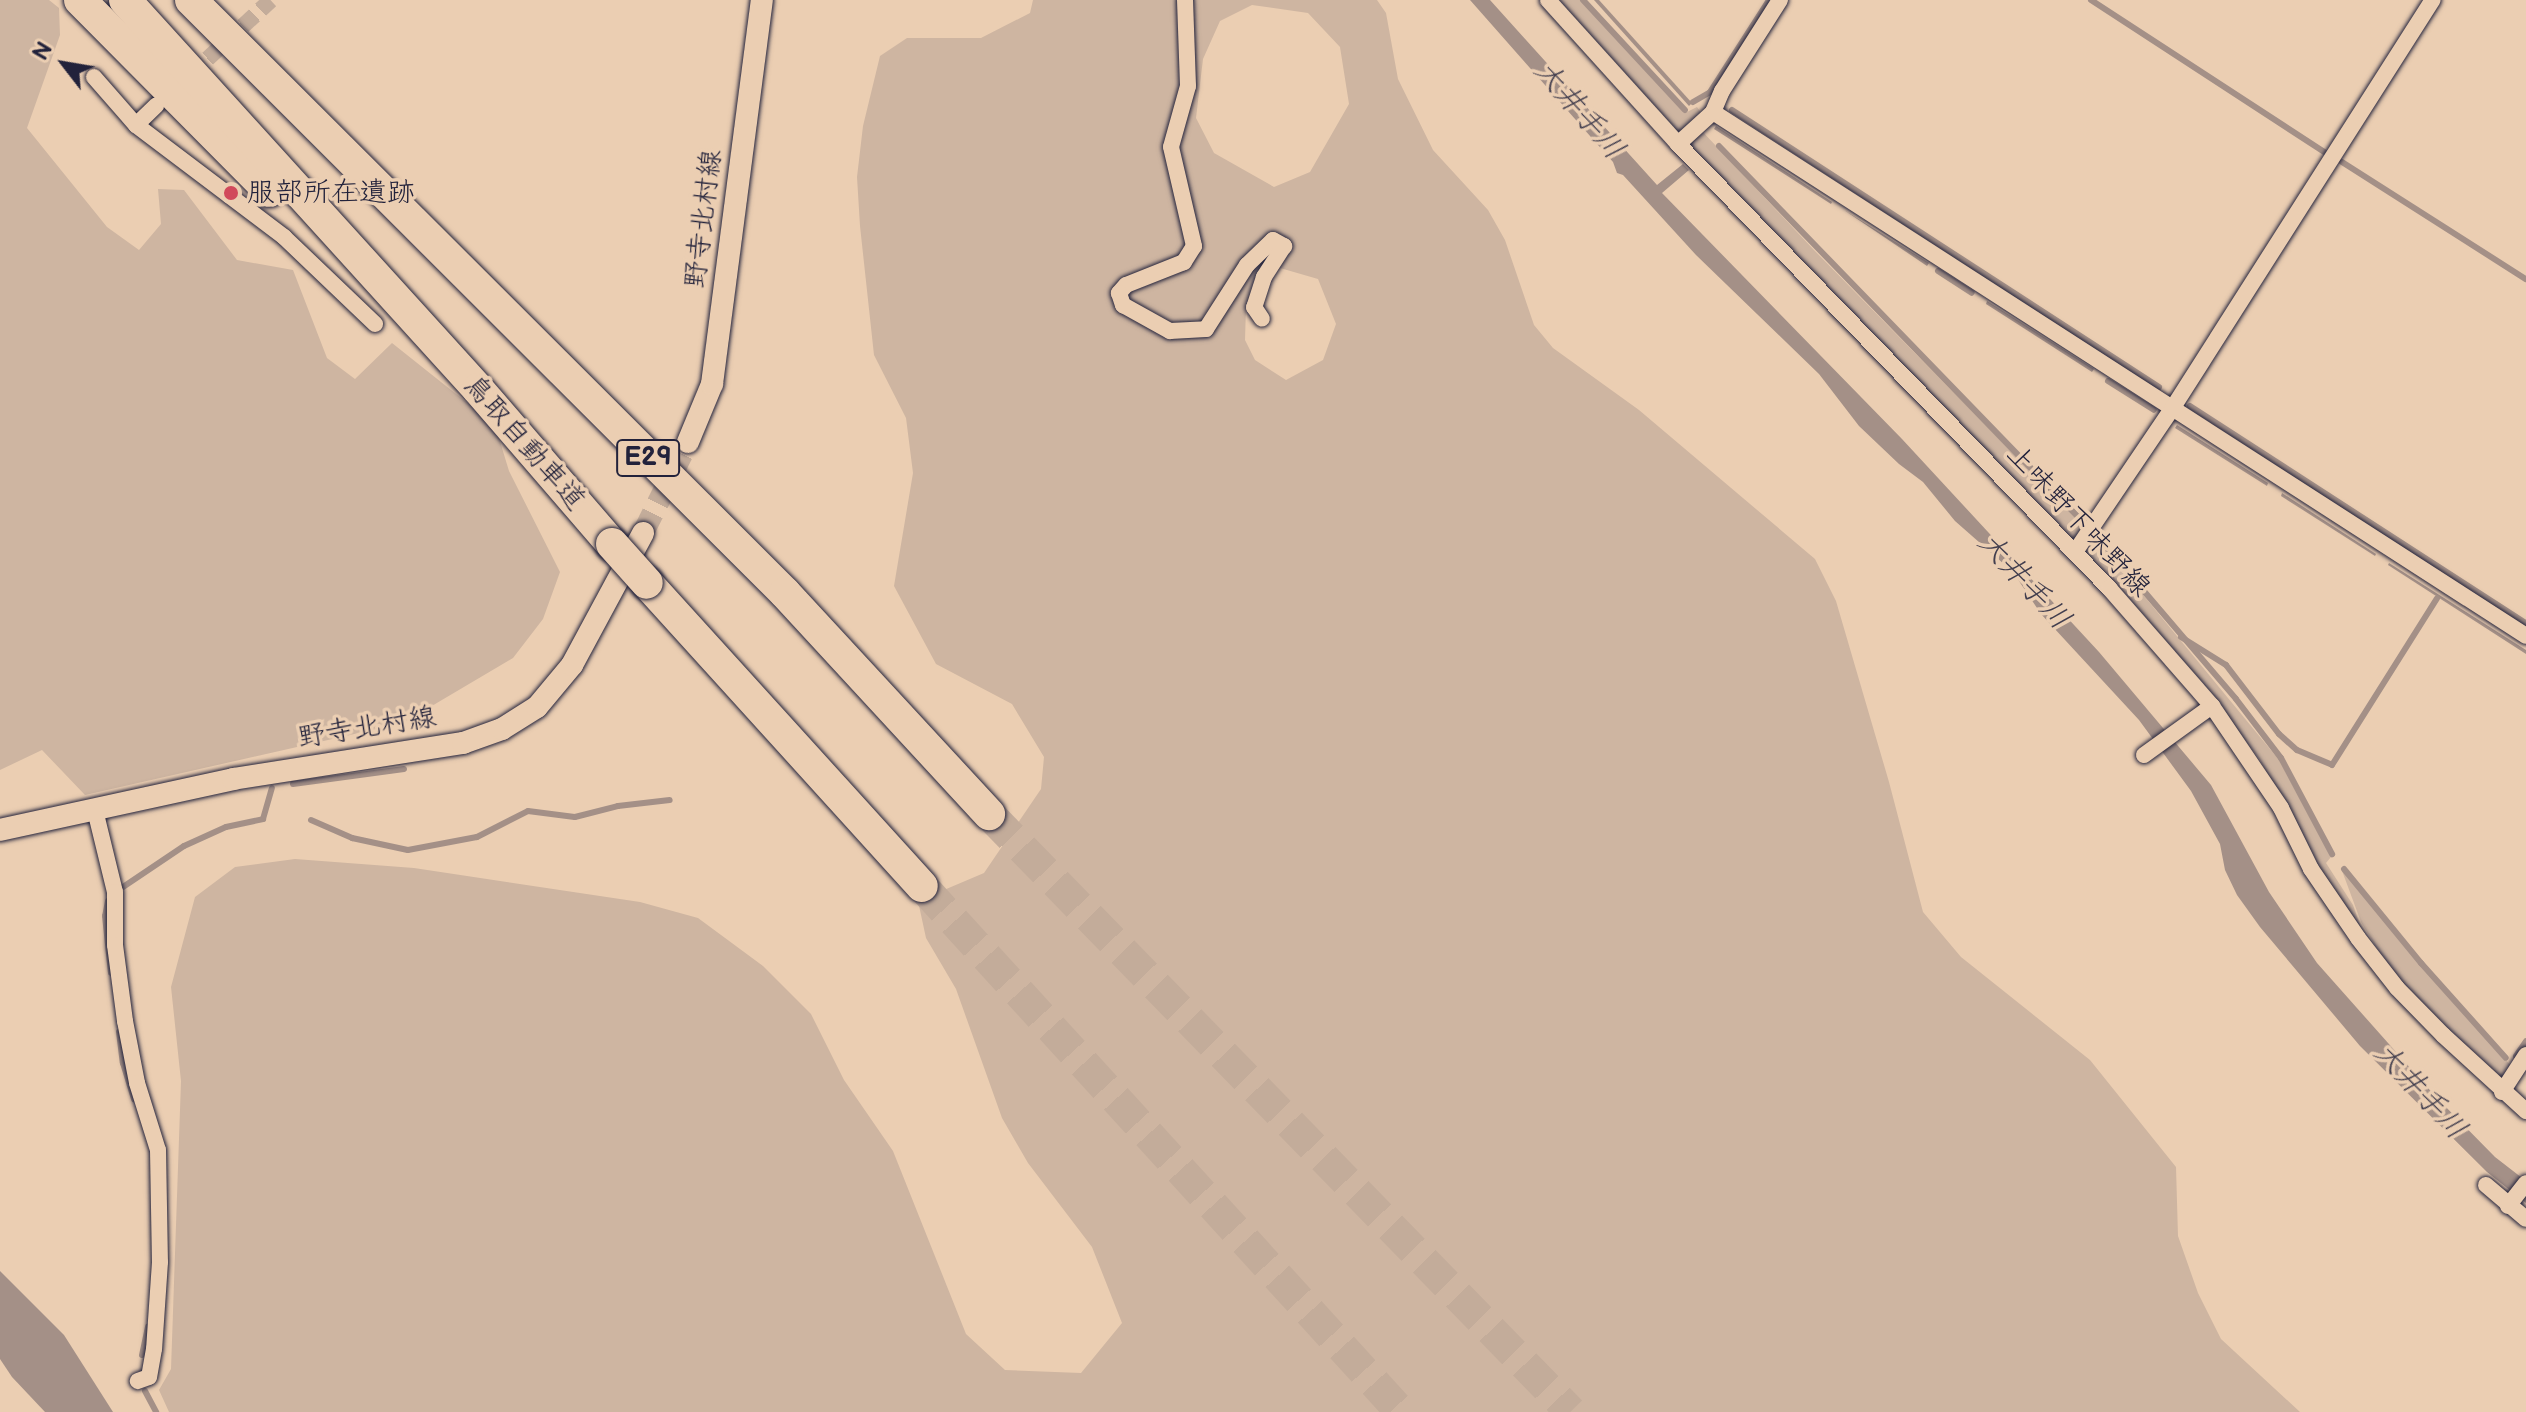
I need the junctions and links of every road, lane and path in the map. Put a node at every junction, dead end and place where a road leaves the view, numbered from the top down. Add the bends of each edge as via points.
1 (80, 0) edge
2 (125, 0) edge
3 (191, 0) edge
4 (220, 0) edge
5 (762, 0) edge
6 (1185, 0) edge
7 (1548, 0) edge
8 (1780, 0) edge
9 (2433, 0) edge
10 (94, 77) dead end
11 (156, 106) dead end
12 (299, 110) junction
13 (1713, 112) junction
14 (136, 125) junction
15 (1678, 144) junction
16 (1262, 319) dead end
17 (375, 324) dead end
18 (478, 389) junction
19 (2172, 409) junction
20 (688, 442) tunnel mouth
21 (643, 533) tunnel mouth
22 (2075, 552) junction
23 (2526, 636) edge
24 (2212, 706) junction
25 (2144, 755) dead end
26 (95, 810) junction
27 (989, 814) tunnel mouth
28 (0, 830) edge
29 (922, 886) tunnel mouth
30 (2526, 1055) edge
31 (2502, 1092) junction
32 (2526, 1111) edge
33 (2526, 1183) edge
34 (2486, 1185) dead end
35 (2510, 1203) junction
36 (2526, 1219) edge
37 (138, 1381) dead end

1 - 18 highway
2 - 18 highway, 鳥取自動車道
3 - 12 highway, E29
4 - 12 highway via 263,46
5 - 20 street, 野寺北村線 via 712,384
6 - 16 street via 1188,86 1171,147 1194,246 1184,262 1126,285 1119,293 1123,305 1170,331 1206,329 1247,265 1273,240 1284,246 1264,277 1254,307
7 - 15 street, 上味野下味野線
8 - 13 street
9 - 19 street
10 - 14 street
11 - 14 street
12 - 27 highway, E29 via 785,593
13 - 15 street
13 - 19 street
14 - 17 street via 284,237
15 - 22 street, 上味野下味野線
18 - 29 highway, 鳥取自動車道, bridge
19 - 22 street
19 - 23 street
21 - 26 street, 野寺北村線 via 572,665 537,707 502,729 463,743 233,779
22 - 24 street, 上味野下味野線
24 - 25 street
24 - 31 street, 上味野下味野線 via 2273,795 2311,869 2358,938 2397,988
26 - 28 street, 野寺北村線
26 - 37 street via 115,892 115,945 125,1021 158,1150 160,1262 154,1349 149,1377
30 - 31 street
31 - 32 street, 上味野下味野線
33 - 35 street
34 - 35 street
35 - 36 street

